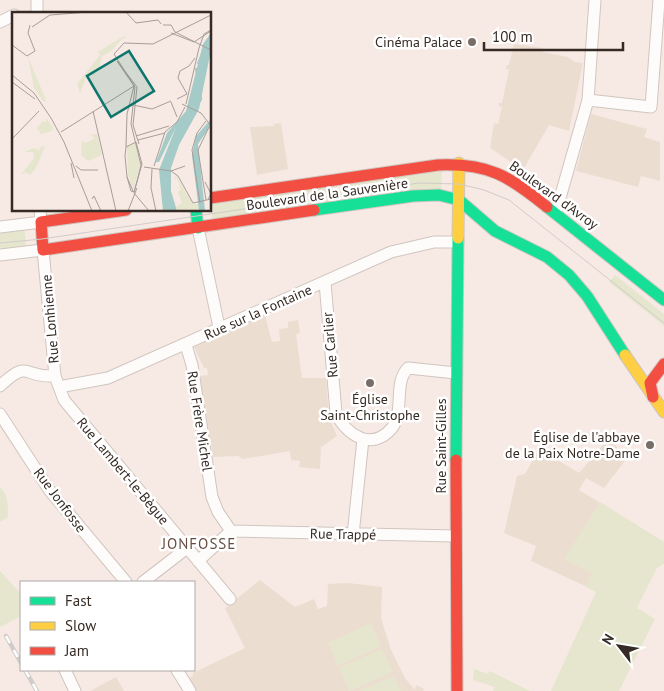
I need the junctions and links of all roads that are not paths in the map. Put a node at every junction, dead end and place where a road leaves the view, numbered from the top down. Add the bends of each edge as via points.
1 (595, 0) edge
2 (659, 0) edge
3 (588, 100) junction
4 (459, 164) junction
5 (211, 198) edge
6 (460, 200) junction
7 (40, 211) edge
8 (119, 211) edge
9 (196, 211) edge
10 (556, 212) junction
11 (41, 222) junction
12 (0, 227) edge
13 (198, 228) junction
14 (458, 242) junction
15 (43, 250) junction
16 (0, 255) edge
17 (325, 282) junction
18 (664, 300) edge
19 (219, 327) junction
20 (186, 345) junction
21 (664, 364) edge
22 (456, 373) junction
23 (57, 382) junction
24 (0, 386) edge
25 (658, 402) edge
26 (664, 412) edge
27 (0, 414) edge
28 (362, 439) junction
29 (231, 531) junction
30 (353, 535) junction
31 (455, 536) junction
32 (187, 548) junction
33 (198, 561) junction
34 (125, 581) edge
35 (144, 581) edge
36 (230, 599) dead end
37 (64, 671) edge
38 (179, 671) edge
39 (74, 691) edge
40 (190, 691) edge
41 (457, 691) edge

1 - 3 street
2 - 3 street via 651,108
3 - 10 street
4 - 5 street, Boulevard de la Sauvenière
4 - 6 street
4 - 10 street, Boulevard d'Avroy via 492,169 513,180
6 - 13 street, Boulevard de la Sauvenière via 422,195
6 - 14 street, Rue Saint-Gilles
6 - 25 street via 495,231 546,256 569,275 587,296
7 - 11 street
8 - 11 street
9 - 13 street
10 - 18 street, Boulevard d'Avroy
11 - 12 street
11 - 15 street
13 - 15 street, Boulevard de la Sauvenière
13 - 19 street
14 - 17 street, Rue sur la Fontaine via 434,242 390,252
14 - 22 street, Rue Saint-Gilles
15 - 16 street, Boulevard de la Sauvenière
15 - 23 street, Rue Lonhienne
17 - 19 street, Rue sur la Fontaine
17 - 28 street, Rue Carlier via 335,407 346,431
19 - 20 street, Rue sur la Fontaine
20 - 23 street, Rue sur la Fontaine via 108,378
20 - 29 street, Rue Frère Michel via 192,364 212,497
21 - 25 street via 650,383
22 - 28 street via 406,370 395,422 383,435
22 - 31 street, Rue Saint-Gilles
23 - 24 street, Rue sur la Fontaine via 23,370 17,371
23 - 32 street, Rue Lambert-le-Bègue via 64,400
25 - 26 street
27 - 34 street, Rue Jonfosse via 50,491
28 - 30 street
29 - 30 street, Rue Trappé
29 - 33 street
30 - 31 street, Rue Trappé
31 - 41 street, Rue Saint-Gilles
32 - 33 street, Rue Lambert-le-Bègue
32 - 35 street
33 - 36 street, Rue Lambert-le-Bègue
37 - 39 street
38 - 40 street

